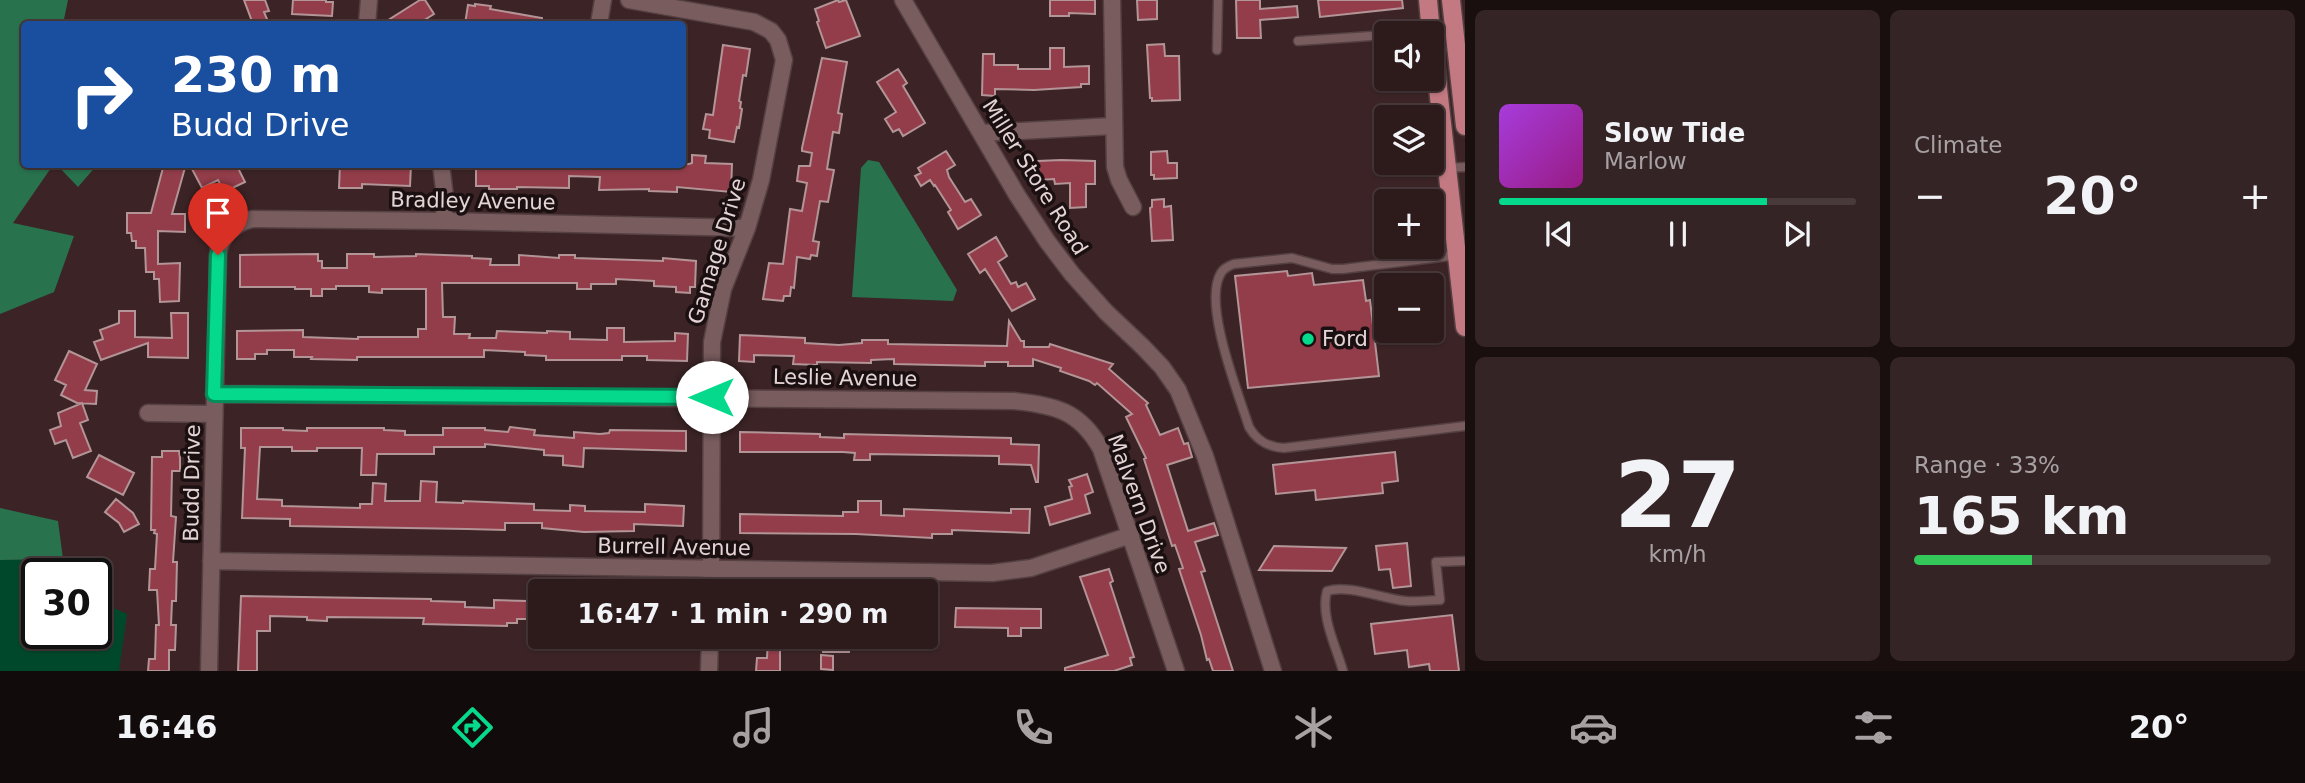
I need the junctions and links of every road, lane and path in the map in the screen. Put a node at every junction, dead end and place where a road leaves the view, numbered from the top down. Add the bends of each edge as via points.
1 (369, 0) edge
2 (603, 0) edge
3 (629, 0) edge
4 (903, 0) edge
5 (1112, 0) edge
6 (1218, 0) edge
7 (1428, 0) edge
8 (1451, 0) edge
9 (1459, 20) edge
10 (367, 21) edge
11 (600, 21) edge
12 (1430, 21) edge
13 (1374, 36) edge
14 (1298, 41) dead end
15 (1217, 50) dead end
16 (1461, 53) edge
17 (1442, 91) edge
18 (1464, 117) edge
19 (1113, 125) junction
20 (982, 133) junction
21 (1456, 167) edge
22 (441, 168) edge
23 (1133, 207) dead end
24 (444, 220) junction
25 (747, 228) junction
26 (218, 255) joint
27 (1461, 255) edge
28 (1465, 327) edge
29 (214, 394) junction
30 (712, 397) junction
31 (1014, 401) joint
32 (148, 413) dead end
33 (214, 414) junction
34 (1465, 426) edge
35 (1131, 535) junction
36 (211, 561) junction
37 (1465, 561) edge
38 (711, 569) junction
39 (711, 579) edge
40 (710, 649) edge
41 (209, 671) edge
42 (709, 671) edge
43 (1176, 671) edge
44 (1273, 671) edge
45 (1343, 671) edge

1 - 10 street
2 - 11 street
3 - 25 street, Gamage Drive via 754,22 778,40 784,60
4 - 20 street, Miller Store Road
5 - 19 street
6 - 15 lane
7 - 12 main road
8 - 9 main road
9 - 16 main road
13 - 14 lane
16 - 18 main road
17 - 21 main road
19 - 20 street
19 - 23 street via 1115,167
20 - 44 street, Miller Store Road via 1063,263 1162,367 1178,390 1205,456
21 - 27 main road
22 - 24 street
24 - 25 street, Bradley Avenue
24 - 26 street, Bradley Avenue via 252,219 224,236
25 - 30 street, Gamage Drive via 717,310
26 - 29 street, Budd Drive
27 - 28 main road
27 - 34 lane via 1343,269 1292,258 1234,264 1220,274 1216,295 1222,345 1250,427 1273,448
29 - 30 street, Leslie Avenue
29 - 33 street, Budd Drive
30 - 31 street, Leslie Avenue
30 - 38 street, Gamage Drive
31 - 35 street, Malvern Drive via 1058,408 1084,424 1101,449
32 - 33 street
33 - 36 street, Budd Drive
35 - 38 street, Burrell Avenue via 1007,572
35 - 43 street, Malvern Drive
36 - 38 street, Burrell Avenue
36 - 41 street, Budd Drive
37 - 45 lane via 1436,562 1440,600 1406,601 1327,591 1325,612
38 - 39 street, Gamage Drive
40 - 42 street

